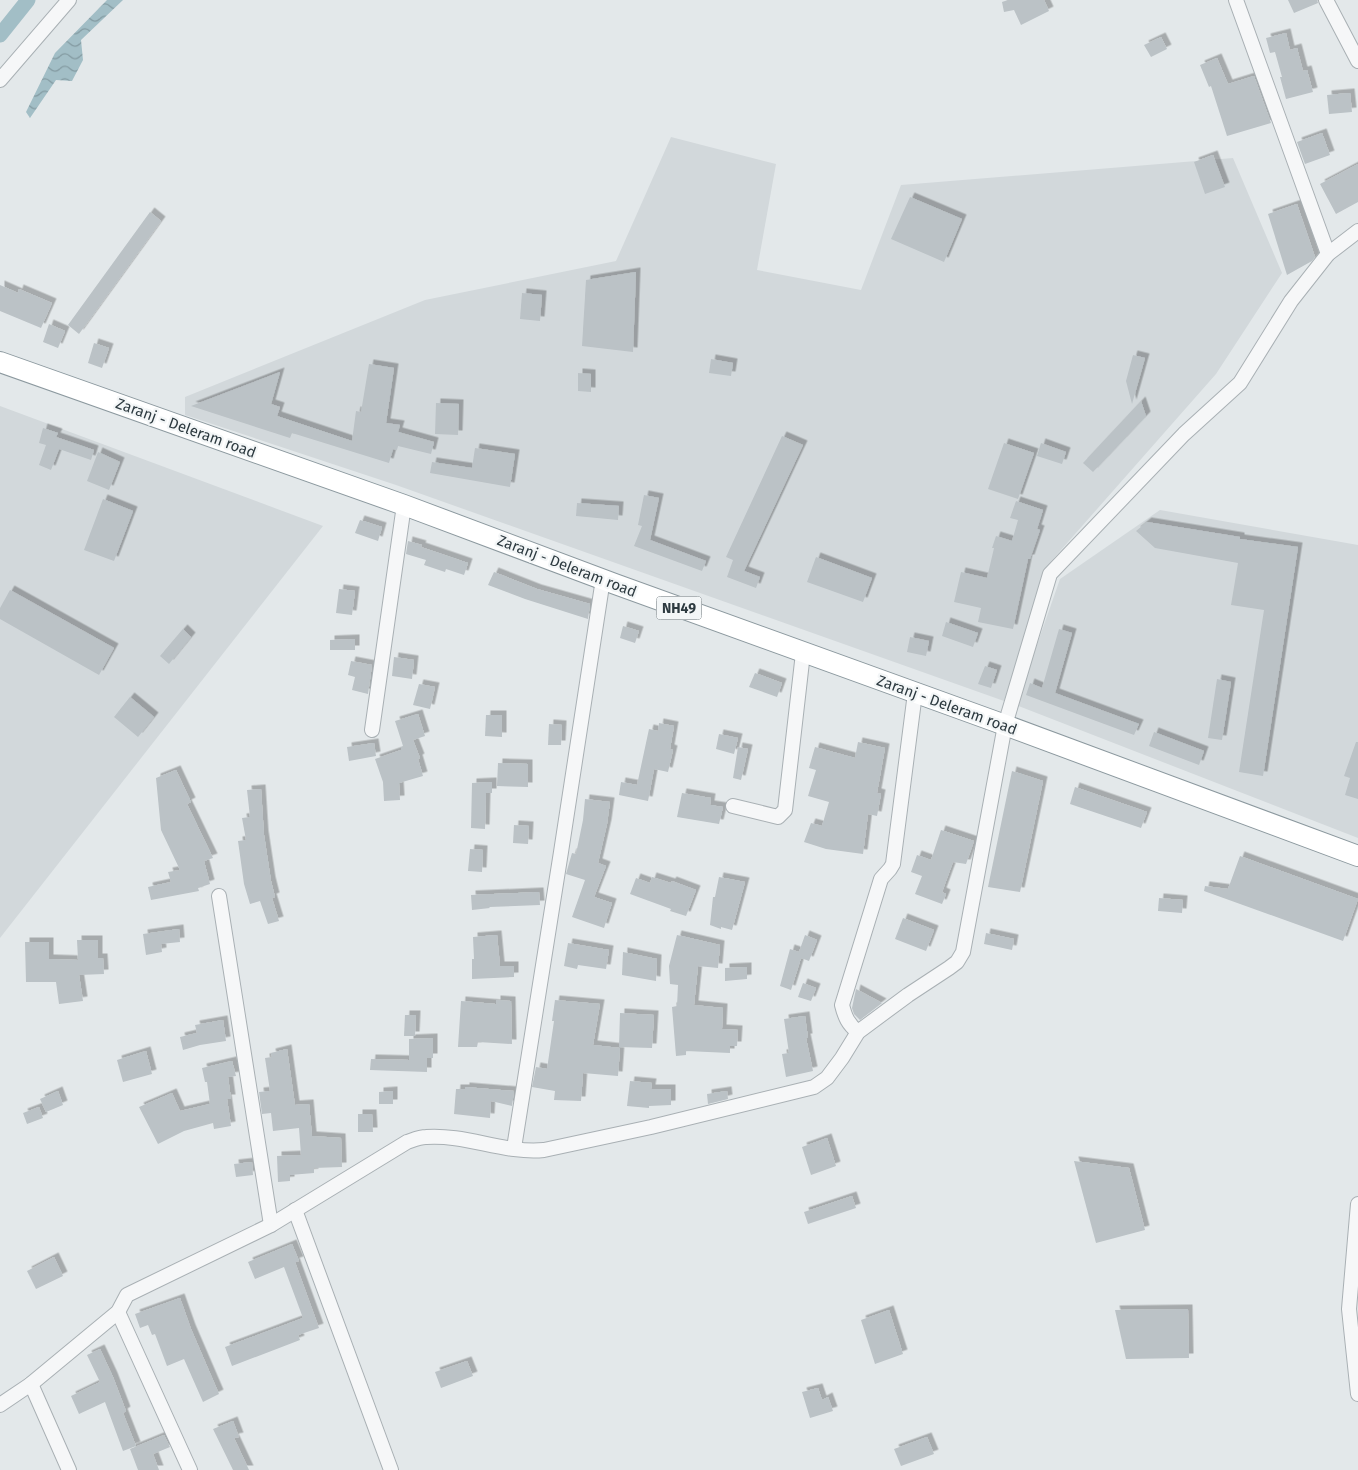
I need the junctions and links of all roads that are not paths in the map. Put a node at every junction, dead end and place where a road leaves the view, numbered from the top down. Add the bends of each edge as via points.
1 (69, 0) edge
2 (1236, 0) edge
3 (1326, 0) edge
4 (1358, 61) edge
5 (0, 80) edge
6 (1358, 231) edge
7 (1328, 254) junction
8 (0, 362) edge
9 (404, 505) junction
10 (603, 579) junction
11 (803, 653) junction
12 (915, 693) junction
13 (1005, 725) junction
14 (372, 730) dead end
15 (734, 806) dead end
16 (1358, 856) edge
17 (220, 896) dead end
18 (858, 1032) junction
19 (514, 1148) junction
20 (1358, 1204) edge
21 (295, 1210) junction
22 (271, 1225) junction
23 (118, 1312) junction
24 (31, 1384) junction
25 (1358, 1394) edge
26 (0, 1405) edge
27 (69, 1470) edge
28 (190, 1470) edge
29 (391, 1470) edge

1 - 5 street
2 - 7 street
3 - 4 street
6 - 7 street
7 - 13 street via 1291,301 1240,383 1184,434 1050,574
8 - 9 highway, Zaranj - Deleram road / NH49
9 - 10 highway, Zaranj - Deleram road / NH49
9 - 14 street
10 - 11 highway, Zaranj - Deleram road / NH49
10 - 19 street
11 - 12 highway, Zaranj - Deleram road / NH49
11 - 15 street via 785,810 778,817
12 - 13 highway, Zaranj - Deleram road / NH49
12 - 18 street via 893,864 881,879 842,1005 849,1025
13 - 16 highway, Zaranj - Deleram road / NH49
13 - 18 street via 963,952 957,962
17 - 22 street
18 - 19 street via 827,1078 814,1087 651,1128 544,1150
19 - 21 street via 447,1137 424,1137 408,1142
20 - 25 street via 1349,1309
21 - 22 street
21 - 29 street
22 - 23 street via 127,1295
23 - 24 street
23 - 28 street
24 - 26 street
24 - 27 street

